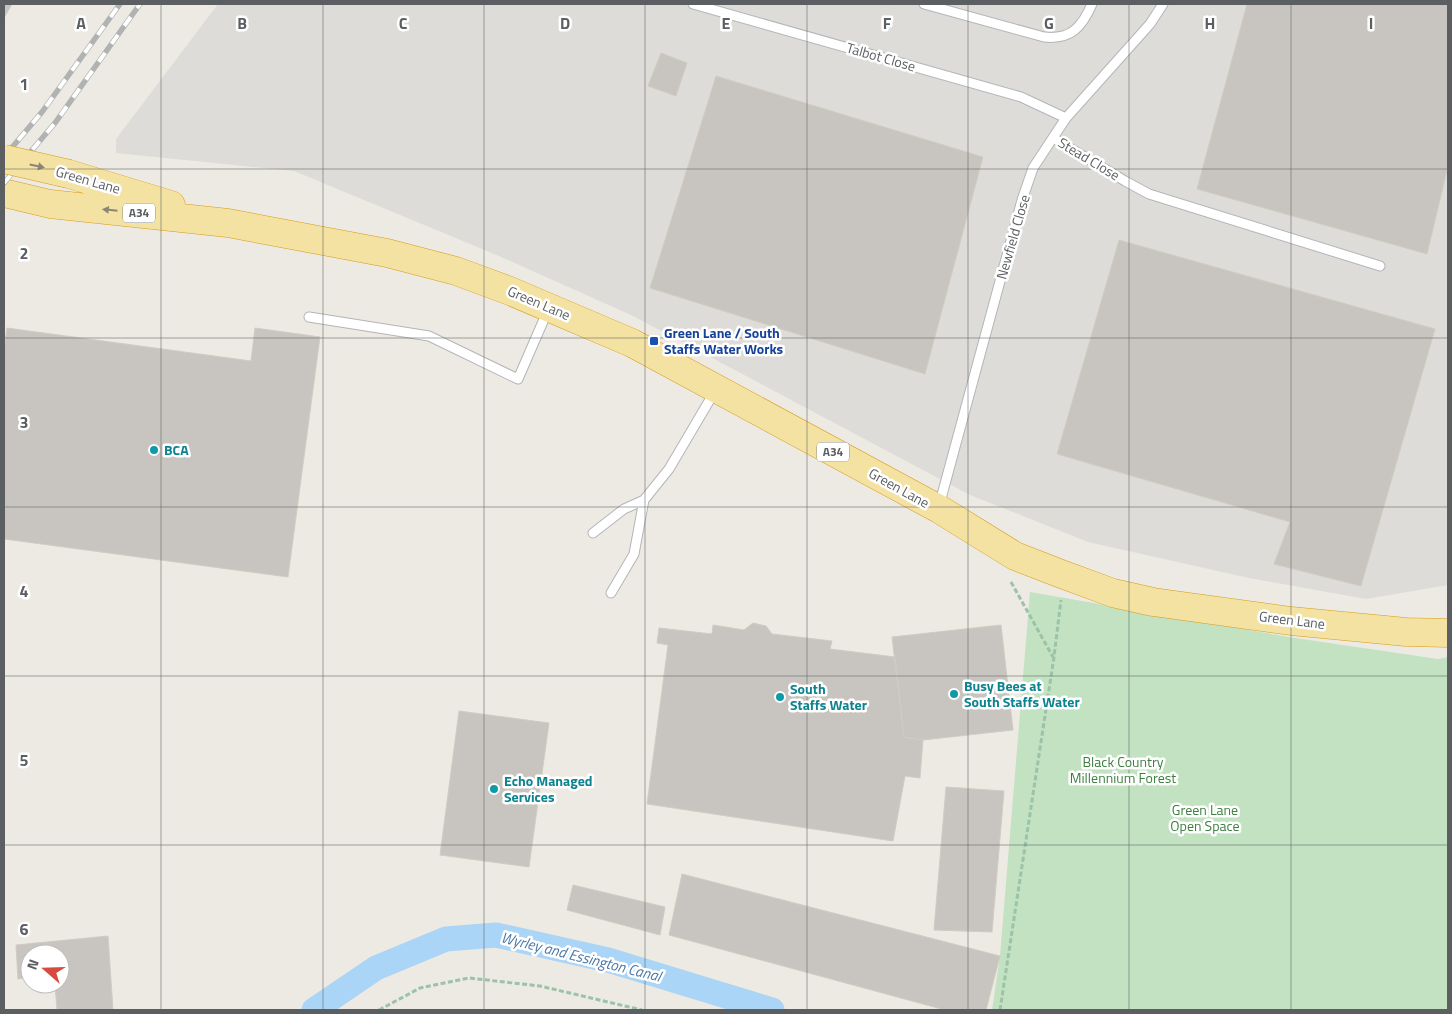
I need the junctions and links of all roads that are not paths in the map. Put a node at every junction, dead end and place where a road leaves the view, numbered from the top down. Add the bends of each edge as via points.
1 (694, 4) edge
2 (924, 4) edge
3 (1092, 4) edge
4 (1163, 4) edge
5 (1066, 118) junction
6 (1053, 138) junction
7 (4, 159) edge
8 (4, 193) edge
9 (228, 222) junction
10 (1380, 266) dead end
11 (549, 307) junction
12 (309, 317) dead end
13 (716, 389) junction
14 (644, 500) junction
15 (939, 509) junction
16 (593, 533) dead end
17 (611, 593) dead end
18 (1448, 633) edge

1 - 5 lane, Talbot Close via 1021,97
2 - 3 lane via 1052,38 1063,37 1079,26
4 - 5 lane, Newfield Close via 1150,24
5 - 6 lane, Newfield Close
6 - 10 lane, Stead Close via 1150,194
6 - 15 lane, Newfield Close via 1033,168 1022,200
7 -> 9 highway, Green Lane / A34, bridge via 70,174
9 -> 8 highway, Green Lane / A34 via 50,204
9 - 11 highway, Green Lane / A34 via 387,253 456,271
11 - 12 lane via 518,379 429,336
11 - 13 highway, Green Lane / A34 via 632,343
13 - 14 lane via 669,469
13 - 15 highway, Green Lane / A34
14 - 16 lane via 624,509
14 - 17 lane via 634,554
15 - 18 highway, Green Lane / A34 via 1016,556 1113,592 1153,602 1291,621

